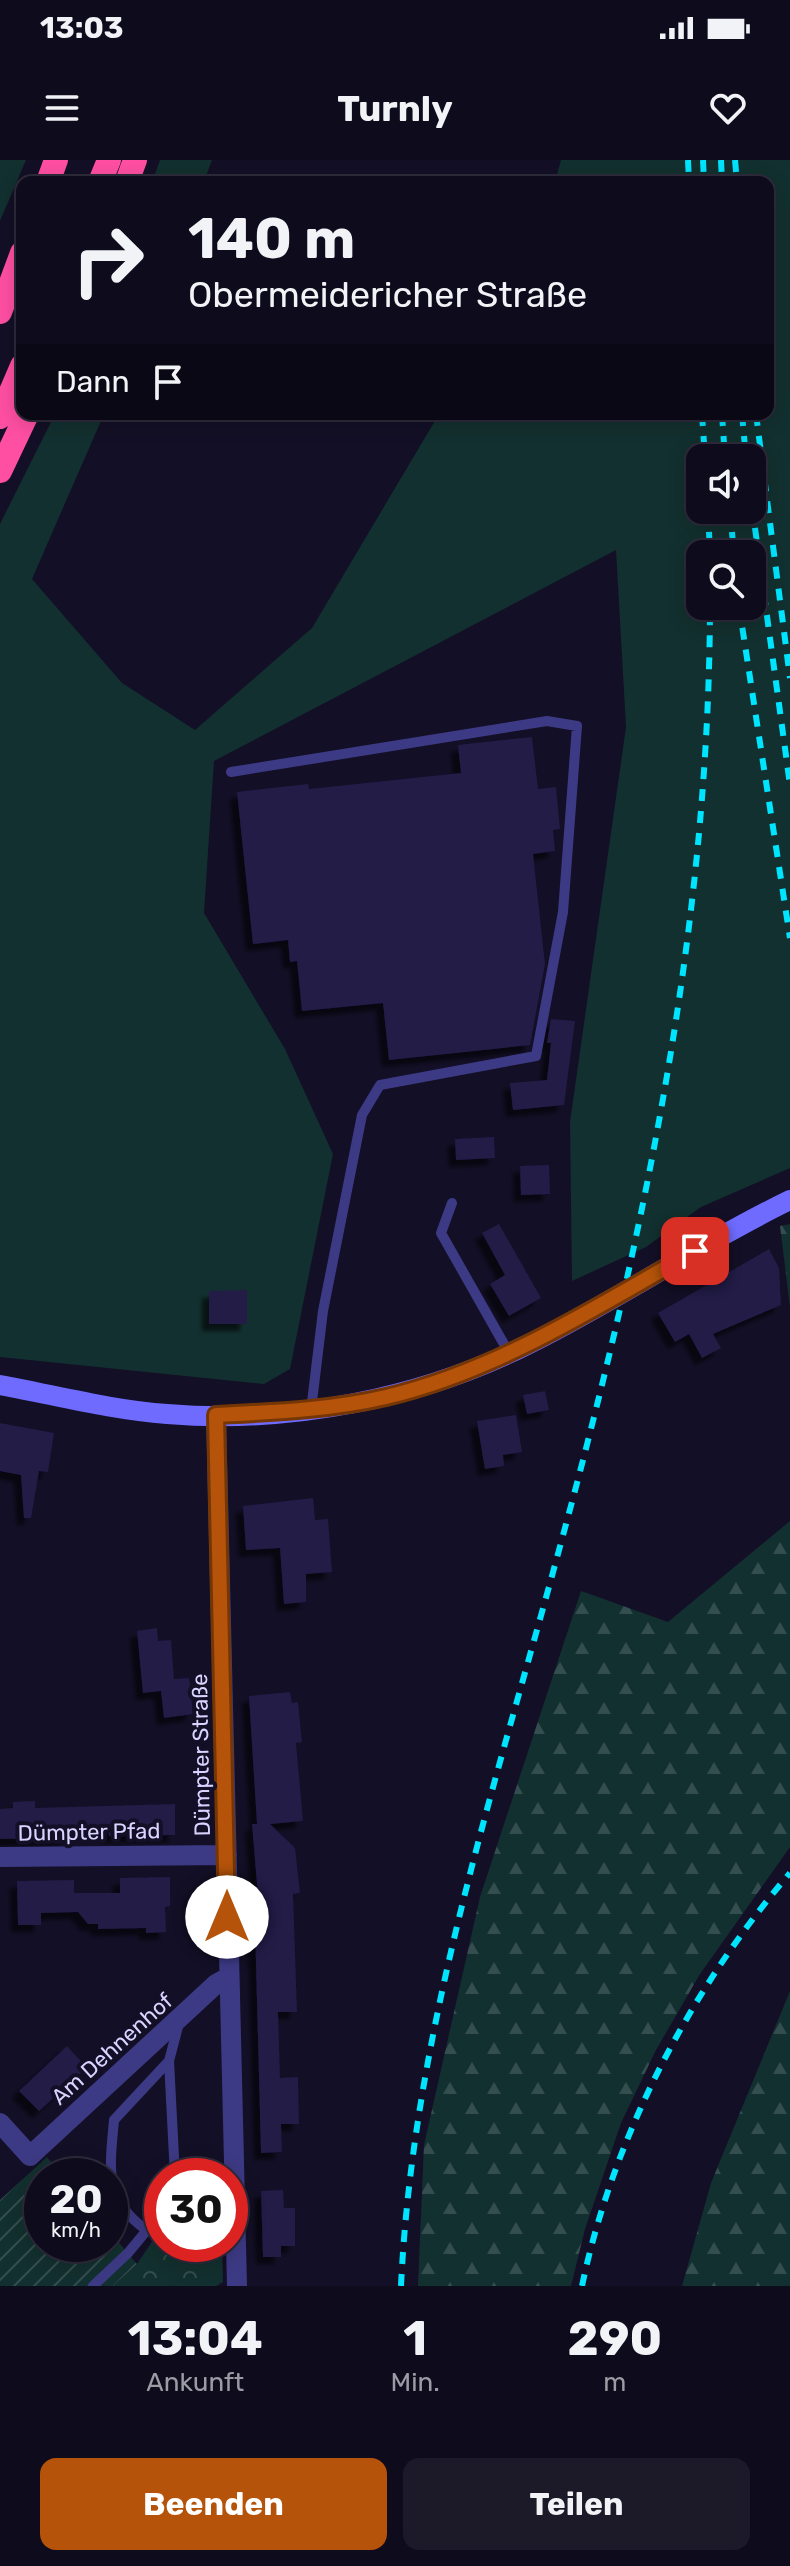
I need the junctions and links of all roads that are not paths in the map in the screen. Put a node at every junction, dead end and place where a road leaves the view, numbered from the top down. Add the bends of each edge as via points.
1 (16, 269) edge
2 (0, 312) edge
3 (16, 380) edge
4 (0, 417) edge
5 (24, 420) edge
6 (0, 471) edge
7 (231, 772) dead end
8 (790, 1200) edge
9 (452, 1203) dead end
10 (509, 1353) junction
11 (0, 1385) edge
12 (311, 1410) junction
13 (216, 1415) junction
14 (227, 1855) junction
15 (0, 1857) edge
16 (227, 1978) junction
17 (179, 2021) junction
18 (169, 2061) junction
19 (0, 2123) edge
20 (176, 2158) edge
21 (144, 2228) edge
22 (144, 2230) edge
23 (93, 2286) edge
24 (237, 2286) edge

1 - 2 highway
3 - 4 highway
5 - 6 highway
7 - 12 lane via 547,721 577,726 563,912 536,1056 380,1085 362,1115 323,1311
8 - 10 main road
9 - 10 lane via 441,1233
10 - 12 main road via 387,1396
11 - 13 main road via 165,1414
12 - 13 main road
13 - 14 street, Dümpter Straße
14 - 15 street, Dümpter Pfad
14 - 16 street, Dümpter Straße
16 - 17 street, Am Dehnenhof
16 - 24 street, Dümpter Straße
17 - 18 lane
17 - 19 street, Am Dehnenhof via 30,2156
18 - 20 lane
18 - 21 lane via 114,2120 112,2188 124,2213
22 - 23 lane

